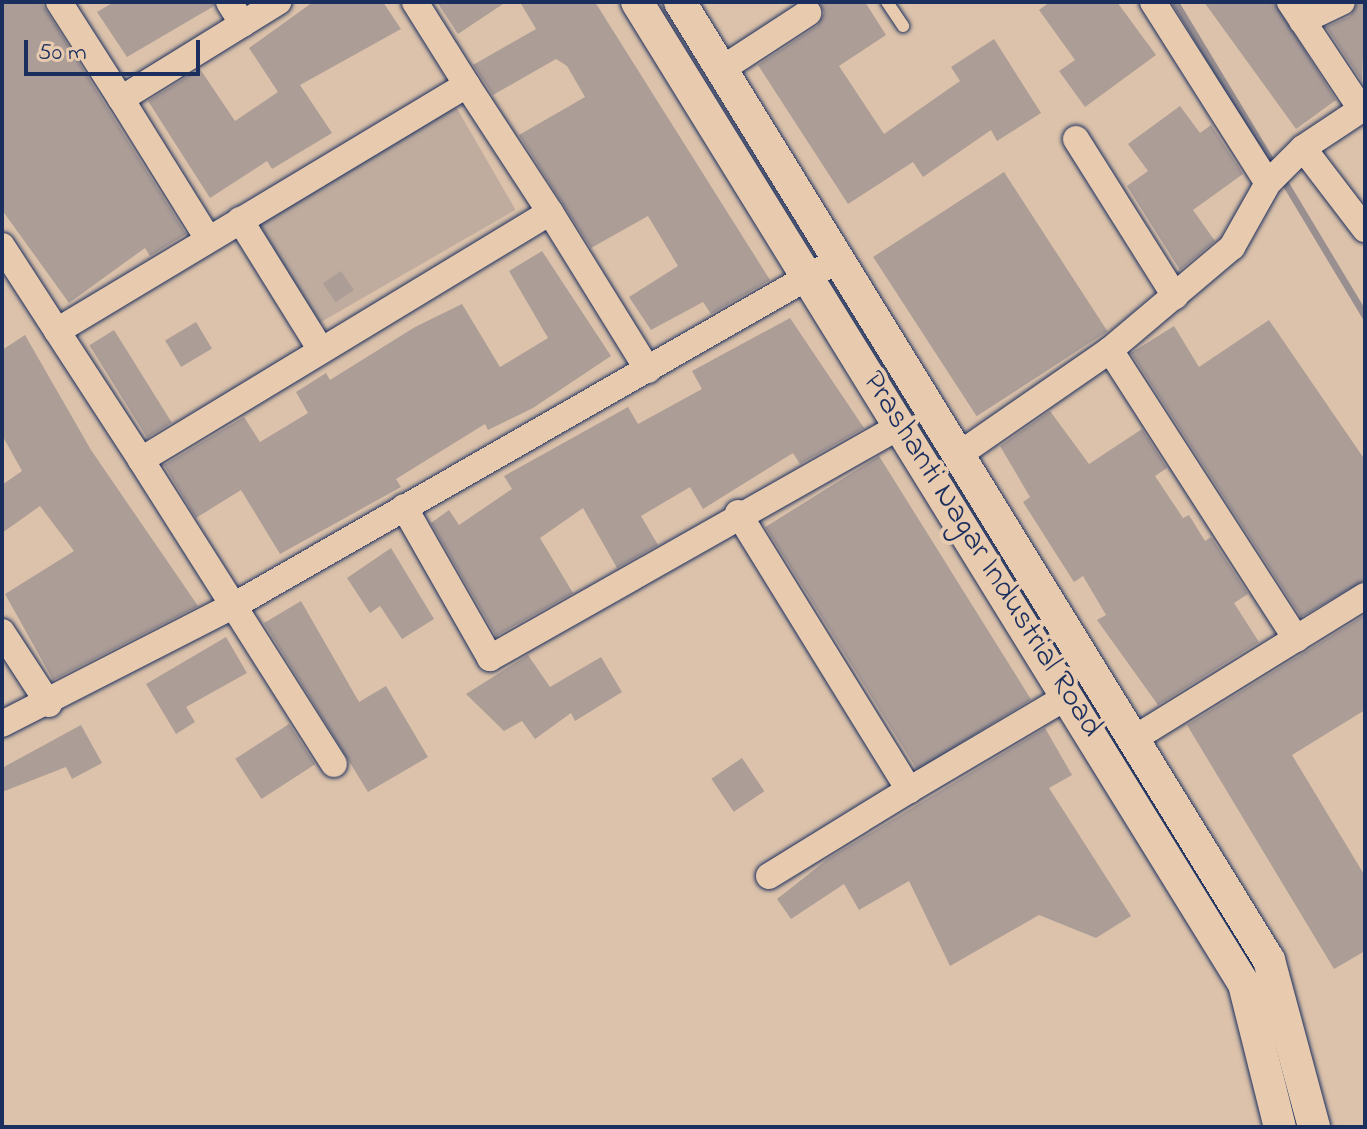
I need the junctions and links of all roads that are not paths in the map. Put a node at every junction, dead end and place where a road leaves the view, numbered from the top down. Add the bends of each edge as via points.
1 (59, 2) edge
2 (278, 2) edge
3 (415, 2) edge
4 (637, 2) edge
5 (887, 2) edge
6 (1153, 2) edge
7 (1342, 2) edge
8 (689, 8) edge
9 (1296, 12) edge
10 (236, 13) edge
11 (808, 13) dead end
12 (903, 26) dead end
13 (722, 69) junction
14 (467, 85) junction
15 (121, 99) junction
16 (1363, 108) edge
17 (1076, 139) dead end
18 (1303, 148) junction
19 (1271, 181) junction
20 (550, 212) junction
21 (240, 220) junction
22 (1365, 229) edge
23 (208, 239) junction
24 (2, 246) edge
25 (836, 261) junction
26 (807, 279) junction
27 (1175, 296) junction
28 (57, 331) junction
29 (321, 350) junction
30 (1110, 350) junction
31 (648, 370) junction
32 (901, 425) junction
33 (957, 456) junction
34 (141, 460) junction
35 (404, 507) junction
36 (738, 513) junction
37 (1365, 596) edge
38 (235, 605) junction
39 (2, 632) edge
40 (1296, 639) junction
41 (1068, 696) junction
42 (49, 704) junction
43 (2, 724) edge
44 (1135, 738) junction
45 (334, 764) dead end
46 (909, 790) junction
47 (769, 876) dead end
48 (1280, 1127) edge
49 (1314, 1127) edge

1 - 15 street
2 - 10 street
3 - 14 street
4 - 26 street, Prashanti Nagar Industrial Road
5 - 12 lane
6 - 19 street
7 - 9 street
8 - 13 street, Prashanti Nagar Industrial Road
9 - 16 street
10 - 15 street
11 - 13 street
13 - 25 street, Prashanti Nagar Industrial Road
14 - 20 street
14 - 21 street
15 - 23 street
16 - 18 street
17 - 27 street
18 - 19 street
18 - 22 street
19 - 27 street via 1232,247
20 - 29 street
20 - 31 street
21 - 23 street
21 - 29 street
23 - 28 street
24 - 28 street
25 - 26 street
25 - 33 street, Prashanti Nagar Industrial Road
26 - 31 street
26 - 32 street, Prashanti Nagar Industrial Road
27 - 30 street
28 - 34 street
29 - 34 street
30 - 33 street
30 - 40 street
31 - 35 street
32 - 36 street
32 - 41 street, Prashanti Nagar Industrial Road
33 - 44 street, Prashanti Nagar Industrial Road
34 - 38 street
35 - 36 street via 490,658
35 - 38 street
36 - 46 street
37 - 40 street
38 - 42 street
38 - 45 street
39 - 42 street
40 - 44 street
41 - 46 street
41 - 48 street, Prashanti Nagar Industrial Road via 1244,984
42 - 43 street
44 - 49 street, Prashanti Nagar Industrial Road via 1269,960
46 - 47 street

